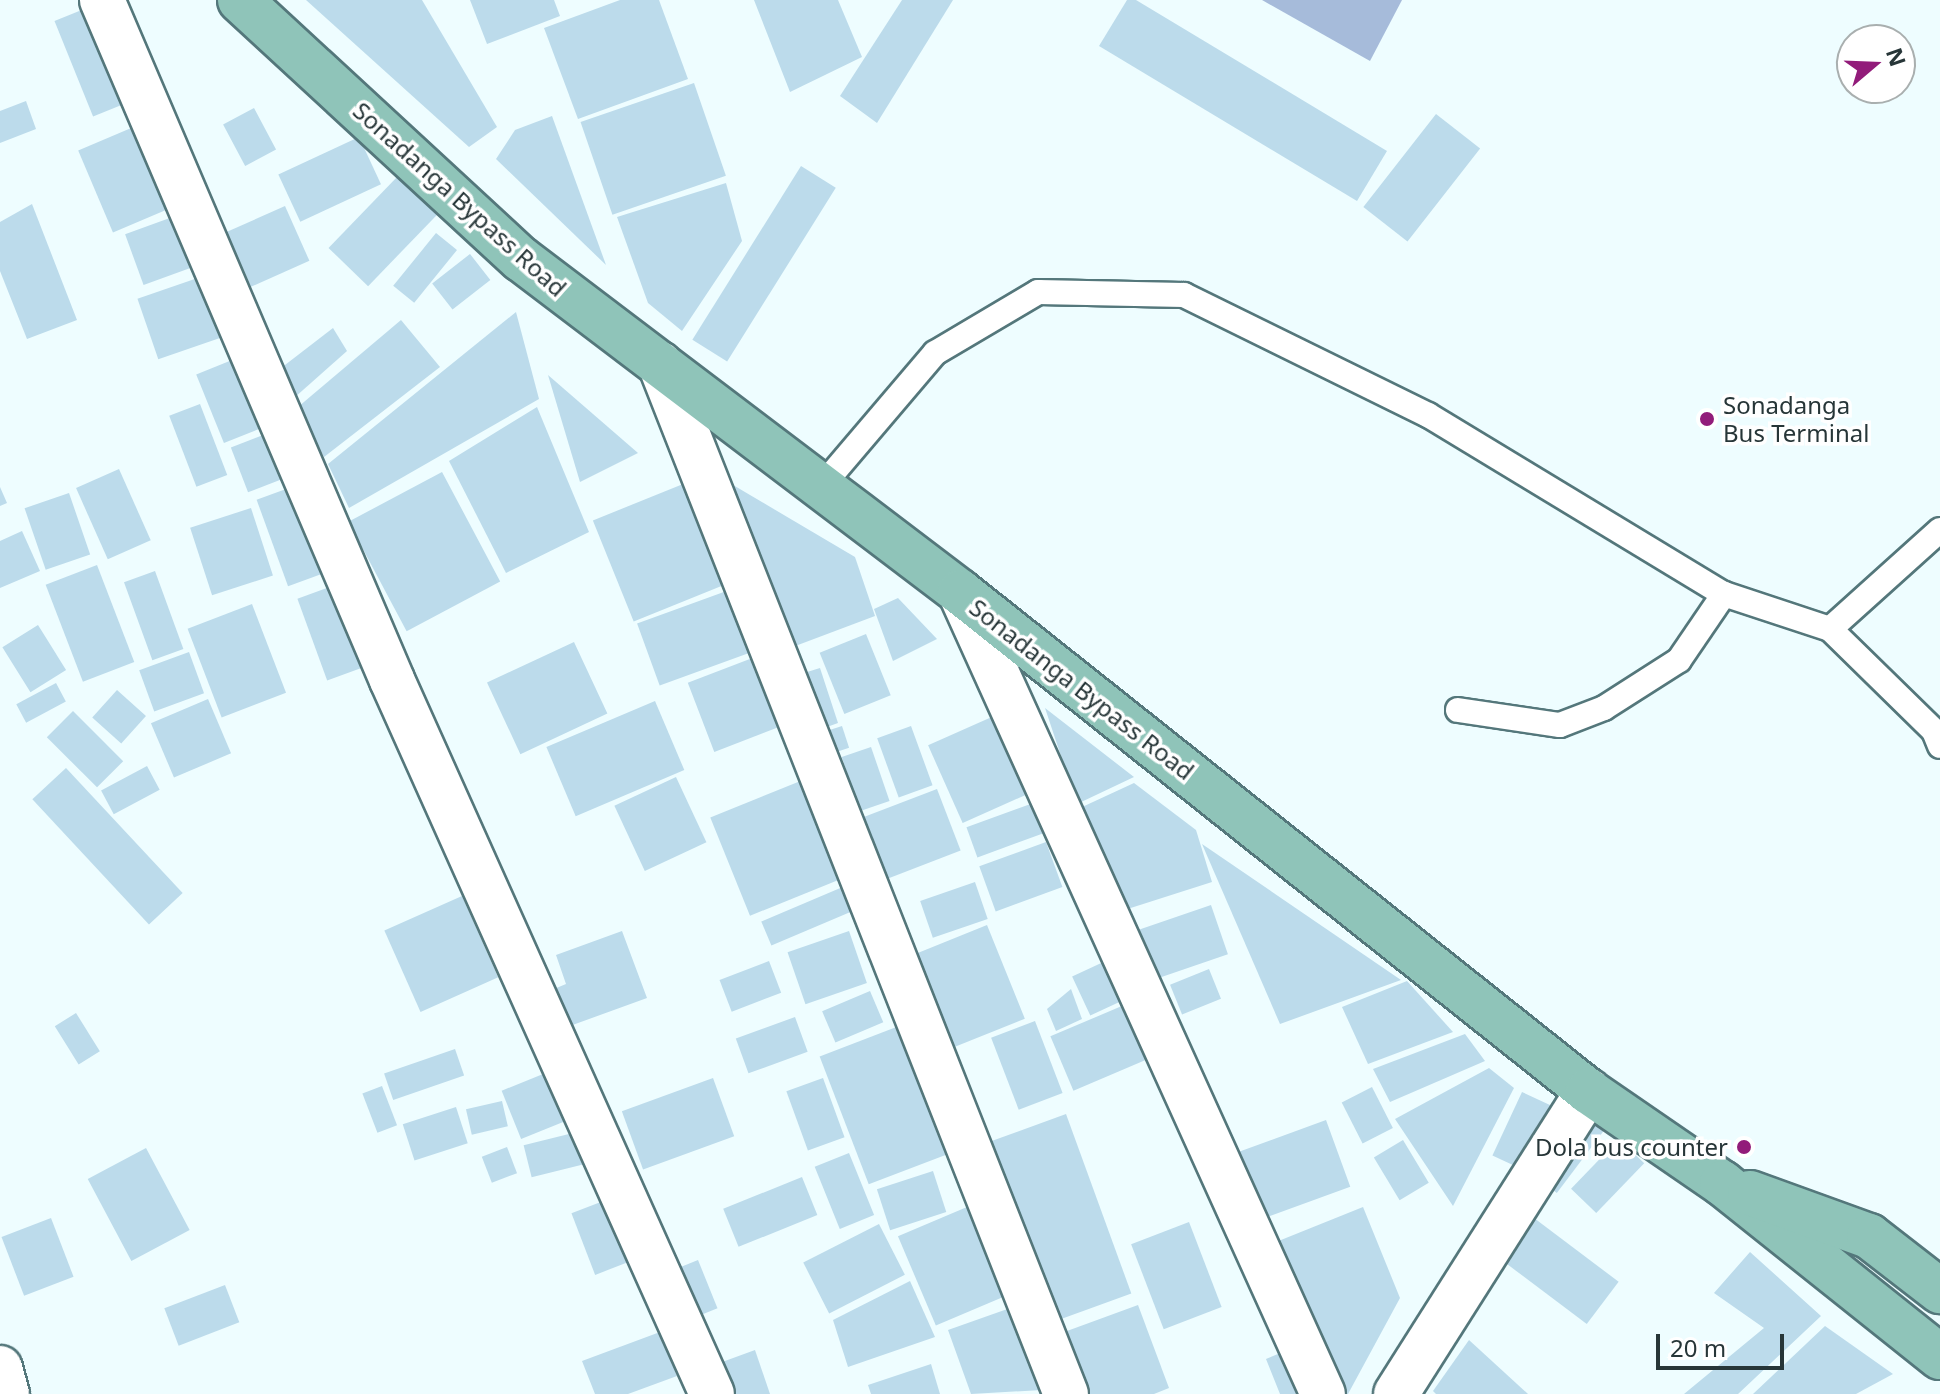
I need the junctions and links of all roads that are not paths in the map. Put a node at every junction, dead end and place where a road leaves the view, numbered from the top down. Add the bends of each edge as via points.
1 (102, 0) edge
2 (240, 0) edge
3 (660, 364) junction
4 (821, 487) junction
5 (1940, 530) edge
6 (960, 592) junction
7 (1724, 594) junction
8 (1830, 629) junction
9 (1458, 710) dead end
10 (1940, 746) edge
11 (1588, 1091) junction
12 (1722, 1183) junction
13 (1940, 1291) edge
14 (1940, 1357) edge
15 (0, 1368) edge
16 (7, 1394) edge
17 (712, 1394) edge
18 (1066, 1394) edge
19 (1323, 1394) edge
20 (1396, 1394) edge

1 - 17 street via 392,680
2 - 3 main road, Sonadanga Bypass Road via 521,259
3 - 4 main road, Sonadanga Bypass Road
3 - 18 street
4 - 6 main road, Sonadanga Bypass Road
4 - 7 lane via 935,353 1038,292 1184,295 1428,415
5 - 8 lane
6 - 11 main road, Sonadanga Bypass Road
6 - 19 street
7 - 8 lane
7 - 9 lane via 1679,660 1604,708 1560,725
8 - 10 lane via 1934,731
11 - 12 main road, Sonadanga Bypass Road
11 - 20 street
12 - 13 main road via 1869,1236
12 - 14 main road, Sonadanga Bypass Road
15 - 16 street

